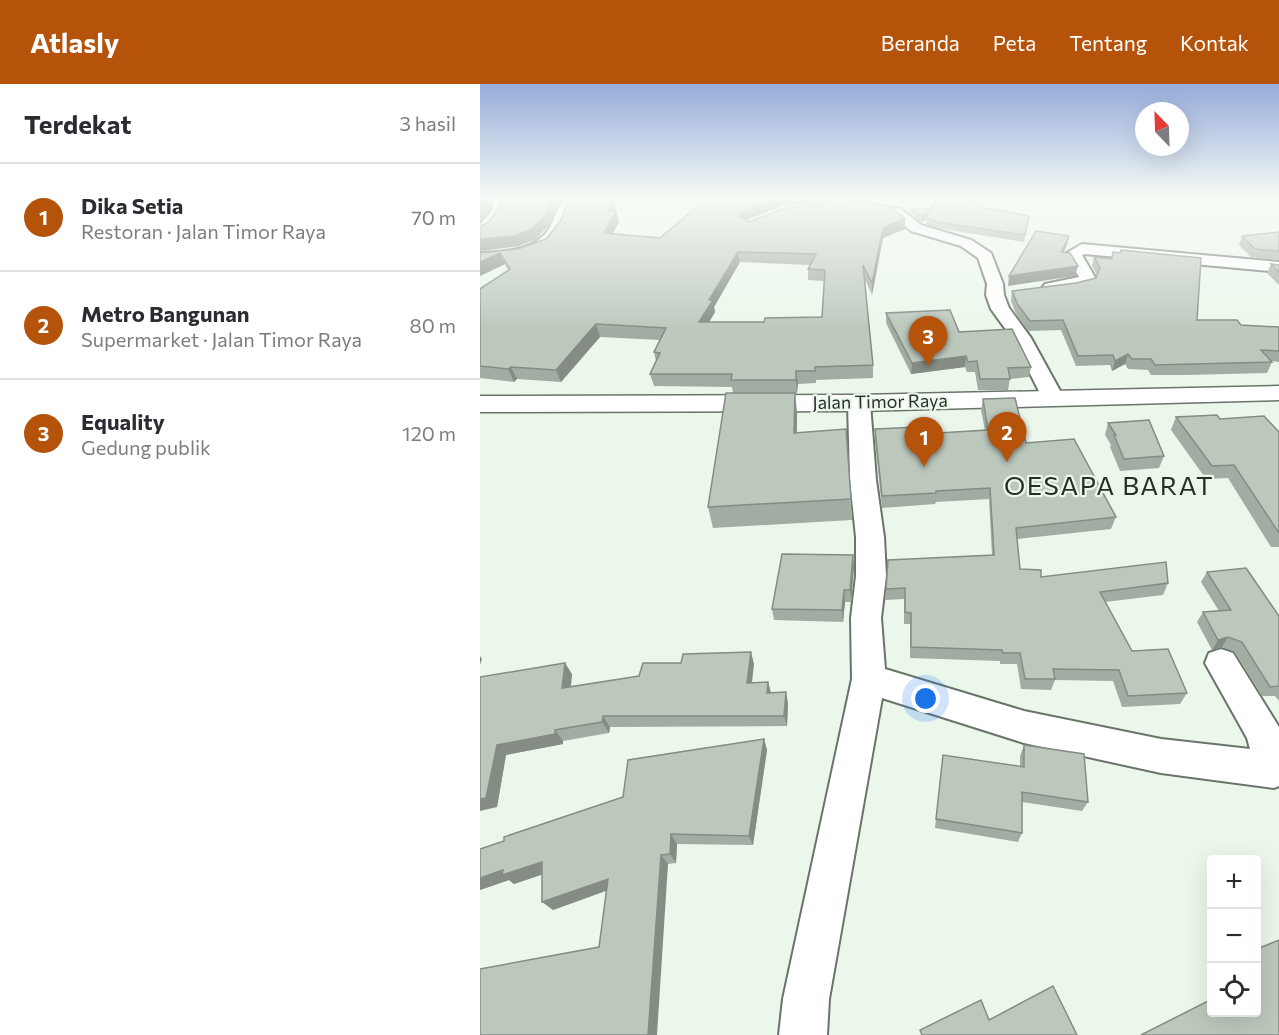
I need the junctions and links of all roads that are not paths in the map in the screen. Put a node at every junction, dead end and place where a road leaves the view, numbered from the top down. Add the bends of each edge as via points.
1 (543, 242) edge
2 (962, 242) edge
3 (480, 258) edge
4 (1279, 267) edge
5 (1037, 290) edge
6 (1279, 393) edge
7 (1053, 398) junction
8 (859, 403) junction
9 (480, 404) edge
10 (1221, 663) dead end
11 (869, 679) junction
12 (1277, 771) edge
13 (803, 1035) edge

1 - 3 street via 518,255
2 - 7 street via 974,246 988,260 995,284 1004,294 1000,309 1021,338
4 - 5 street via 1082,249 1073,254 1088,276 1087,281
6 - 7 highway, Jalan Timor Raya
7 - 8 highway, Jalan Timor Raya
8 - 9 highway, Jalan Timor Raya
8 - 11 street via 870,537 866,618
10 - 12 street via 1264,733
11 - 12 street via 1024,727 1161,756
11 - 13 street via 806,999

